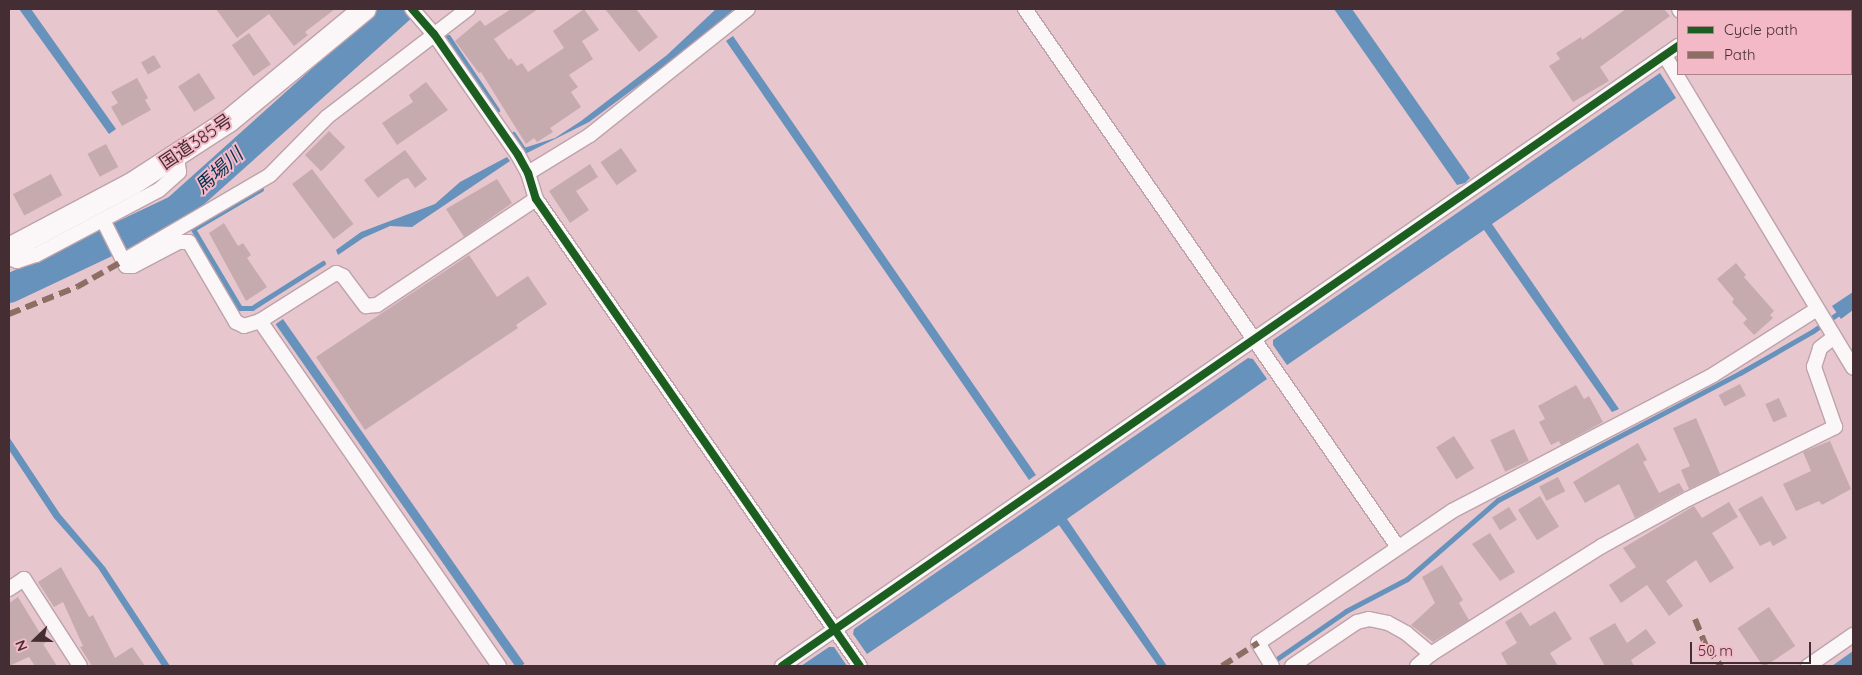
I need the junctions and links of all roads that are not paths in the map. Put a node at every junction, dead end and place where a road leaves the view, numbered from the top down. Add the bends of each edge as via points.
1 (365, 9) edge
2 (468, 9) edge
3 (748, 9) edge
4 (1025, 9) edge
5 (412, 10) edge
6 (434, 34) junction
7 (1677, 47) edge
8 (1665, 56) junction
9 (177, 156) junction
10 (528, 173) junction
11 (536, 199) junction
12 (103, 220) junction
13 (9, 249) edge
14 (9, 258) edge
15 (123, 261) junction
16 (260, 321) junction
17 (1825, 323) junction
18 (1254, 340) junction
19 (1853, 368) edge
20 (1398, 547) junction
21 (9, 589) edge
22 (835, 629) junction
23 (1853, 635) edge
24 (1431, 654) junction
25 (1270, 662) edge
26 (80, 666) edge
27 (499, 666) edge
28 (782, 666) edge
29 (860, 666) edge
30 (1292, 666) edge
31 (1417, 666) edge
32 (1808, 666) edge

1 - 9 highway, 国道385号 via 229,121
2 - 6 street
3 - 10 street via 590,135
4 - 18 street
5 - 6 street
6 - 10 street
6 - 15 street via 327,117 270,175
7 - 8 street
8 - 17 street
8 - 18 street
9 - 12 street via 179,172 159,190
9 - 13 highway, 国道385号 via 132,184
10 - 11 street
11 - 16 street via 377,305 366,306 343,276 336,273
11 - 22 street
12 - 14 street via 36,255 17,261
12 - 15 street
15 - 16 street via 126,266 133,266 179,242 189,242 236,322 244,326
16 - 27 street
17 - 19 street
17 - 20 street via 1713,375 1473,499
17 - 24 street via 1814,367 1835,427 1649,520
18 - 20 street
18 - 22 street
20 - 25 street via 1258,643
21 - 26 street via 24,579
22 - 28 street
22 - 29 street
23 - 32 street
24 - 30 street via 1406,632 1388,623 1369,619 1357,622
24 - 31 street

